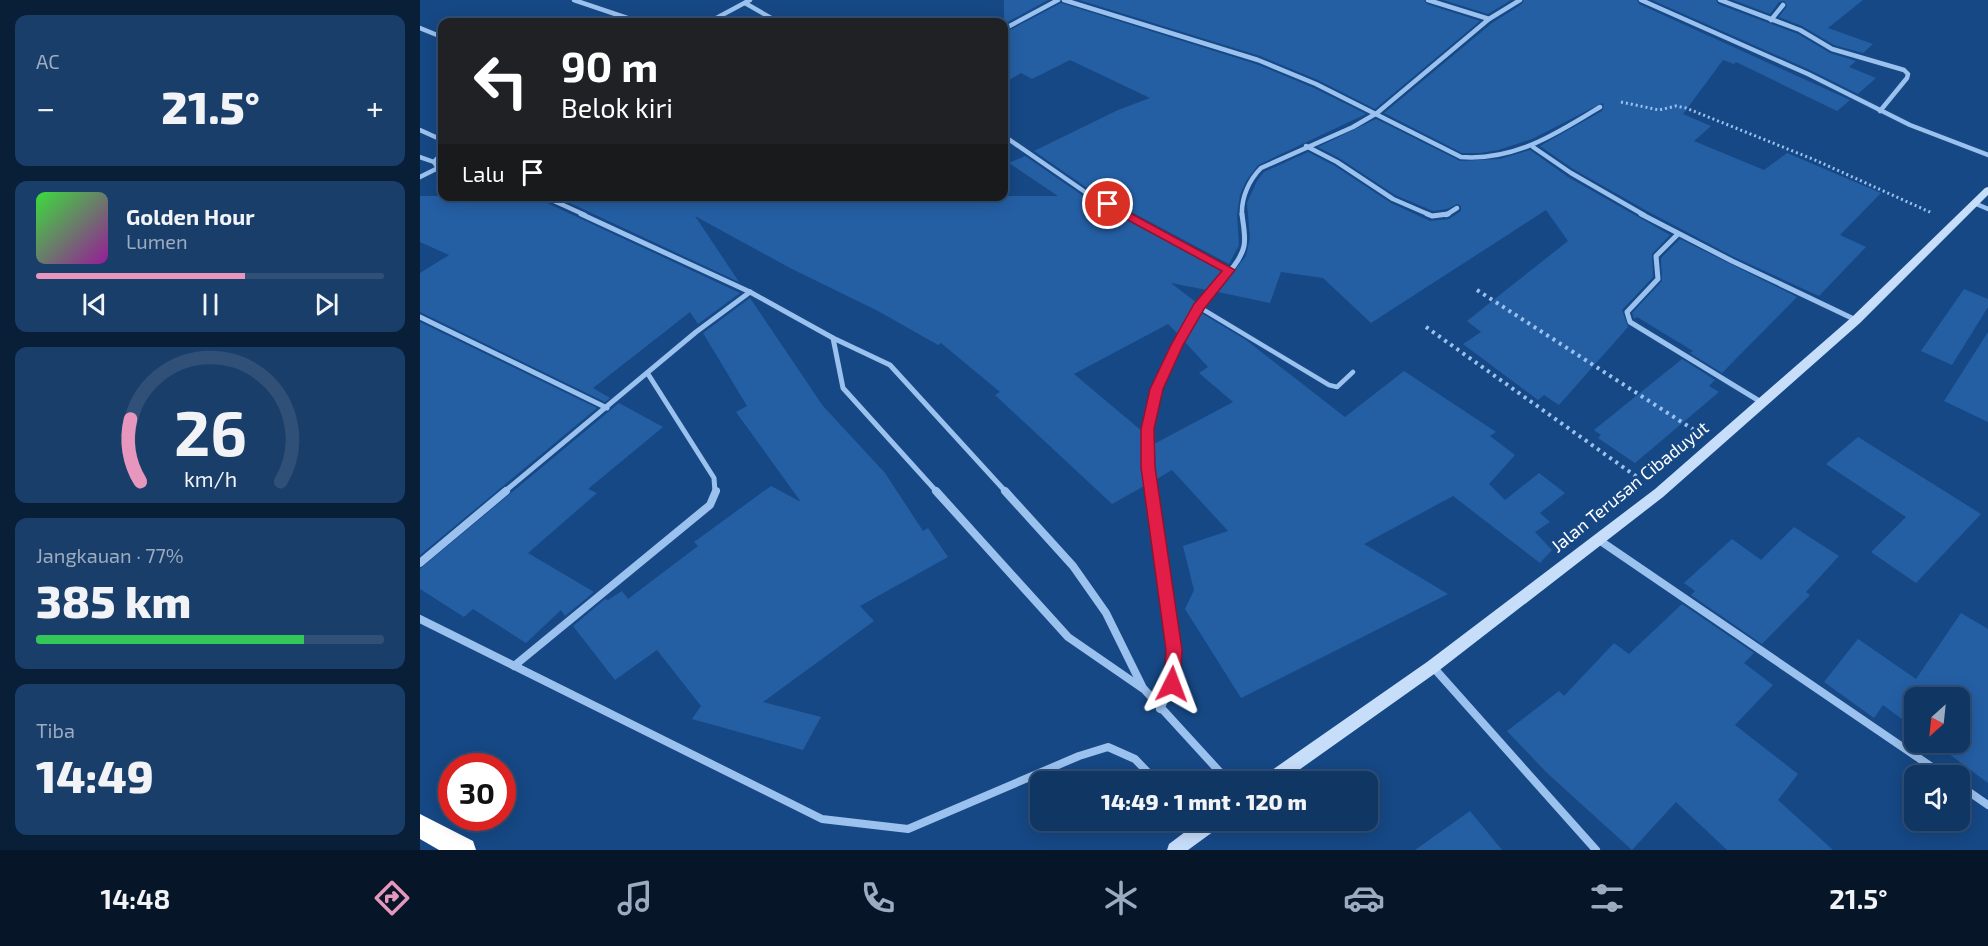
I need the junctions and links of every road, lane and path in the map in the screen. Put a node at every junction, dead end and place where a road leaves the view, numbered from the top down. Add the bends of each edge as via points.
1 (574, 0) edge
2 (750, 0) edge
3 (1058, 0) edge
4 (1064, 0) edge
5 (1428, 0) edge
6 (1520, 0) edge
7 (1641, 0) edge
8 (1720, 0) edge
9 (745, 3) junction
10 (1783, 5) dead end
11 (627, 18) edge
12 (717, 18) edge
13 (771, 18) edge
14 (1488, 19) junction
15 (1771, 20) junction
16 (1008, 26) edge
17 (420, 28) edge
18 (438, 35) edge
19 (1600, 107) joint
20 (1880, 111) junction
21 (1377, 113) junction
22 (420, 130) edge
23 (438, 139) edge
24 (1008, 139) edge
25 (1306, 146) junction
26 (1533, 147) junction
27 (1988, 155) edge
28 (420, 157) edge
29 (438, 158) edge
30 (434, 162) junction
31 (438, 167) edge
32 (438, 170) edge
33 (420, 177) edge
34 (1988, 190) edge
35 (554, 201) edge
36 (1974, 203) junction
37 (1457, 208) dead end
38 (1988, 209) edge
39 (1955, 224) junction
40 (1678, 234) junction
41 (1229, 270) junction
42 (1477, 290) dead end
43 (750, 292) junction
44 (1199, 307) junction
45 (420, 316) edge
46 (1856, 320) junction
47 (1426, 327) dead end
48 (833, 338) junction
49 (1353, 372) dead end
50 (648, 374) junction
51 (1761, 402) junction
52 (608, 408) junction
53 (1715, 444) junction
54 (1659, 493) junction
55 (1599, 540) junction
56 (420, 563) edge
57 (420, 619) edge
58 (514, 666) junction
59 (1432, 667) junction
60 (1143, 688) junction
61 (1160, 709) junction
62 (1929, 765) edge
63 (1044, 771) edge
64 (1147, 771) edge
65 (1219, 771) edge
66 (1284, 771) edge
67 (1030, 777) edge
68 (1970, 793) edge
69 (1988, 805) edge
70 (420, 826) edge
71 (1196, 831) edge
72 (464, 850) edge
73 (1175, 850) edge
74 (1596, 850) edge

1 - 11 street
2 - 9 street
3 - 16 street
4 - 21 street via 1258,60
5 - 14 street
6 - 14 street
7 - 20 street via 1798,69
8 - 15 street
9 - 12 street
9 - 13 street
10 - 15 street
14 - 21 street
15 - 20 street via 1800,30 1832,49 1904,70 1907,78
17 - 18 street
19 - 26 street
19 - 39 path via 1616,102 1659,110 1686,108 1815,160
20 - 27 street
21 - 25 street
21 - 26 street via 1461,157 1481,160
22 - 23 street
24 - 41 street via 1088,194
25 - 37 street via 1393,199 1432,216 1445,216
25 - 41 street via 1261,168 1251,178 1242,208 1244,247
26 - 40 street via 1579,179
28 - 30 street
29 - 30 street
30 - 31 street
32 - 33 street
34 - 36 main road, Jalan Terusan Cibaduyut
35 - 43 street
36 - 38 street
36 - 39 main road, Jalan Terusan Cibaduyut
39 - 46 main road, Jalan Terusan Cibaduyut
40 - 46 street
40 - 51 street via 1657,253 1658,279 1627,312 1630,322
41 - 44 street
42 - 53 path
43 - 48 street
43 - 50 street
44 - 49 lane via 1329,385 1337,387
44 - 61 street via 1157,389 1148,429 1148,467 1174,650 1172,684
45 - 52 street
46 - 51 main road, Jalan Terusan Cibaduyut
47 - 54 path
48 - 60 street via 890,364 1073,566 1106,613
48 - 60 street via 843,388 1068,637
50 - 52 street
50 - 58 street via 714,477 716,491 710,505
51 - 53 main road, Jalan Terusan Cibaduyut
52 - 56 street
53 - 54 main road, Jalan Terusan Cibaduyut
54 - 55 main road, Jalan Terusan Cibaduyut
55 - 59 main road, Jalan Terusan Cibaduyut
55 - 62 street
57 - 58 street
58 - 67 street via 822,819 908,829
59 - 66 main road, Jalan Terusan Cibaduyut
59 - 74 street
60 - 61 street
61 - 65 street
63 - 64 street via 1108,747 1136,759
68 - 69 street
70 - 72 highway
71 - 73 main road

